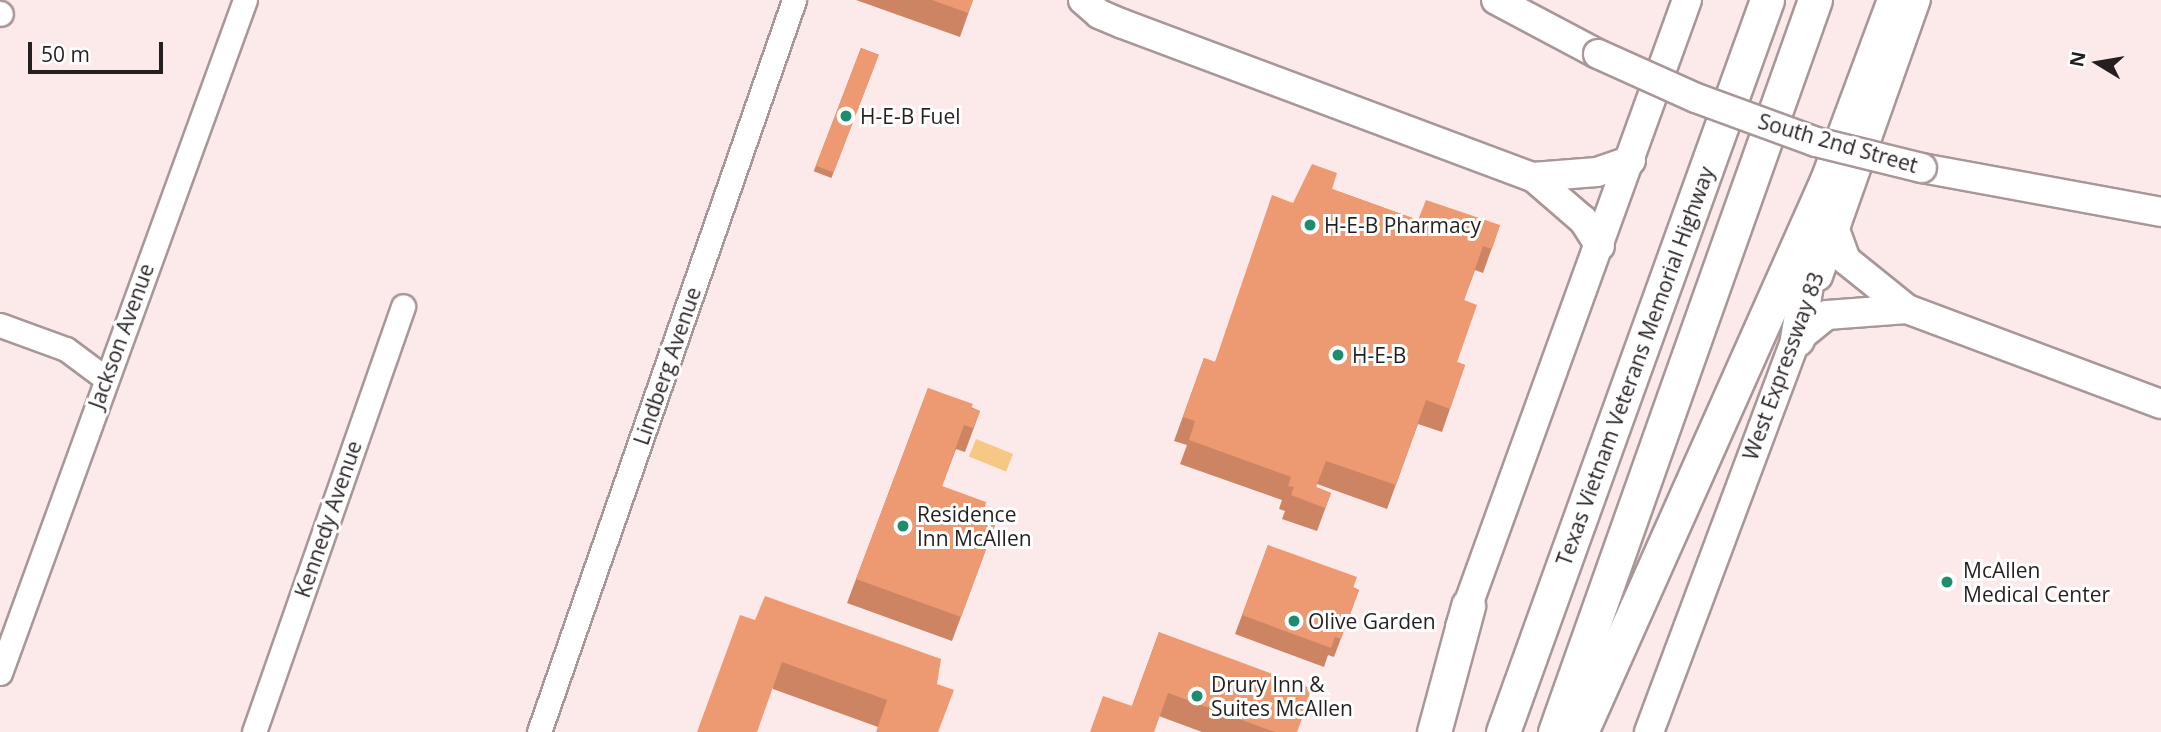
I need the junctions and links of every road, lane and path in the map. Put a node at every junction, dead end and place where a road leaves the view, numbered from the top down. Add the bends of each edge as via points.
1 (245, 0) edge
2 (794, 0) edge
3 (1083, 0) edge
4 (1496, 0) edge
5 (1687, 0) edge
6 (1767, 0) edge
7 (1815, 0) edge
8 (1894, 0) edge
9 (1916, 0) edge
10 (1104, 10) edge
11 (1630, 160) junction
12 (1533, 177) junction
13 (2161, 212) edge
14 (1821, 224) junction
15 (1600, 246) junction
16 (402, 306) dead end
17 (1907, 309) junction
18 (0, 325) edge
19 (1797, 339) junction
20 (105, 378) junction
21 (2161, 404) edge
22 (1468, 606) junction
23 (0, 673) edge
24 (254, 732) edge
25 (539, 732) edge
26 (1422, 732) edge
27 (1434, 732) edge
28 (1503, 732) edge
29 (1555, 732) edge
30 (1581, 732) edge
31 (1649, 732) edge

1 - 20 street, Jackson Avenue
2 - 25 street, Lindberg Avenue
3 - 10 main road
4 - 13 main road, South 2nd Street, bridge via 1598,54 1696,98 1816,142 1922,168
5 - 11 main road
6 - 28 highway, Texas Vietnam Veterans Memorial Highway
7 - 29 highway
8 - 14 highway
9 - 14 main road
10 - 12 main road
11 - 12 main road via 1597,172
11 - 15 main road
12 - 15 main road via 1583,220
14 - 17 main road via 1846,260
14 - 19 highway
14 - 30 highway
15 - 22 main road
16 - 24 street, Kennedy Avenue
17 - 19 main road via 1827,315
17 - 21 main road
18 - 20 street via 66,349
19 - 31 main road, West Expressway 83
20 - 23 street, Jackson Avenue
22 - 26 main road
22 - 27 highway

